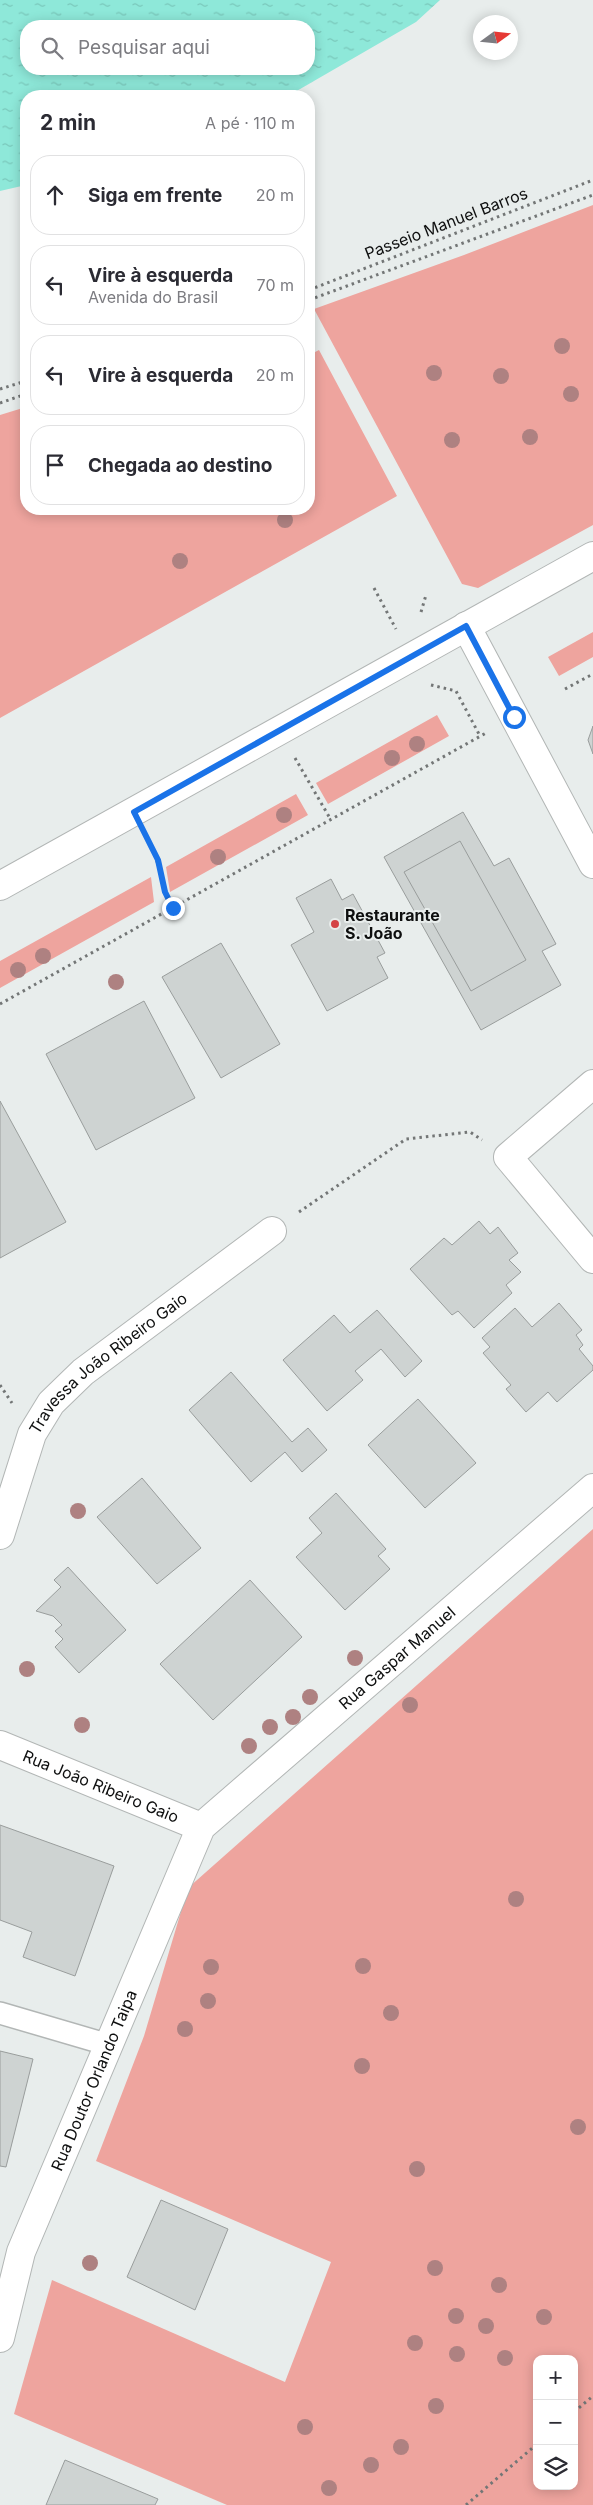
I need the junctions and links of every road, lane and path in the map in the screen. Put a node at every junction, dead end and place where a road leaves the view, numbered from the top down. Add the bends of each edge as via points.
1 (593, 180) edge
2 (593, 195) edge
3 (315, 288) edge
4 (315, 298) edge
5 (20, 384) edge
6 (0, 389) edge
7 (20, 396) edge
8 (0, 403) edge
9 (593, 556) edge
10 (374, 588) dead end
11 (466, 626) junction
12 (397, 630) dead end
13 (593, 674) edge
14 (427, 684) dead end
15 (565, 689) dead end
16 (489, 731) dead end
17 (279, 732) junction
18 (480, 736) junction
19 (134, 812) junction
20 (331, 820) junction
21 (593, 864) edge
22 (0, 886) edge
23 (173, 908) junction
24 (0, 1004) edge
25 (593, 1084) edge
26 (508, 1158) junction
27 (272, 1231) joint
28 (593, 1259) edge
29 (593, 1488) edge
30 (0, 1535) edge
31 (0, 1745) edge
32 (201, 1827) junction
33 (0, 2013) edge
34 (109, 2045) junction
35 (11, 2249) edge
36 (0, 2338) edge
37 (593, 2396) edge
38 (578, 2409) edge
39 (536, 2445) edge
40 (466, 2505) edge

1 - 3 path, Passeio Manuel Barros
2 - 4 path
5 - 6 path
7 - 8 path
9 - 11 street
10 - 12 path
11 - 17 street
11 - 21 street
13 - 15 path
14 - 18 path via 456,691
16 - 18 path
17 - 19 street
17 - 20 path
18 - 20 path
19 - 22 street
19 - 23 path via 158,860 165,892
20 - 23 path
23 - 24 path
25 - 26 street
26 - 27 path via 470,1132 406,1139
26 - 28 street
27 - 30 street, Travessa João Ribeiro Gaio via 82,1372 51,1404 32,1434
29 - 32 street, Rua Gaspar Manuel
31 - 32 street, Rua João Ribeiro Gaio
32 - 34 street, Rua Doutor Orlando Taipa
33 - 34 lane
34 - 35 street, Rua Doutor Orlando Taipa
35 - 36 street, Rua Doutor Orlando Taipa
37 - 38 path
39 - 40 path

